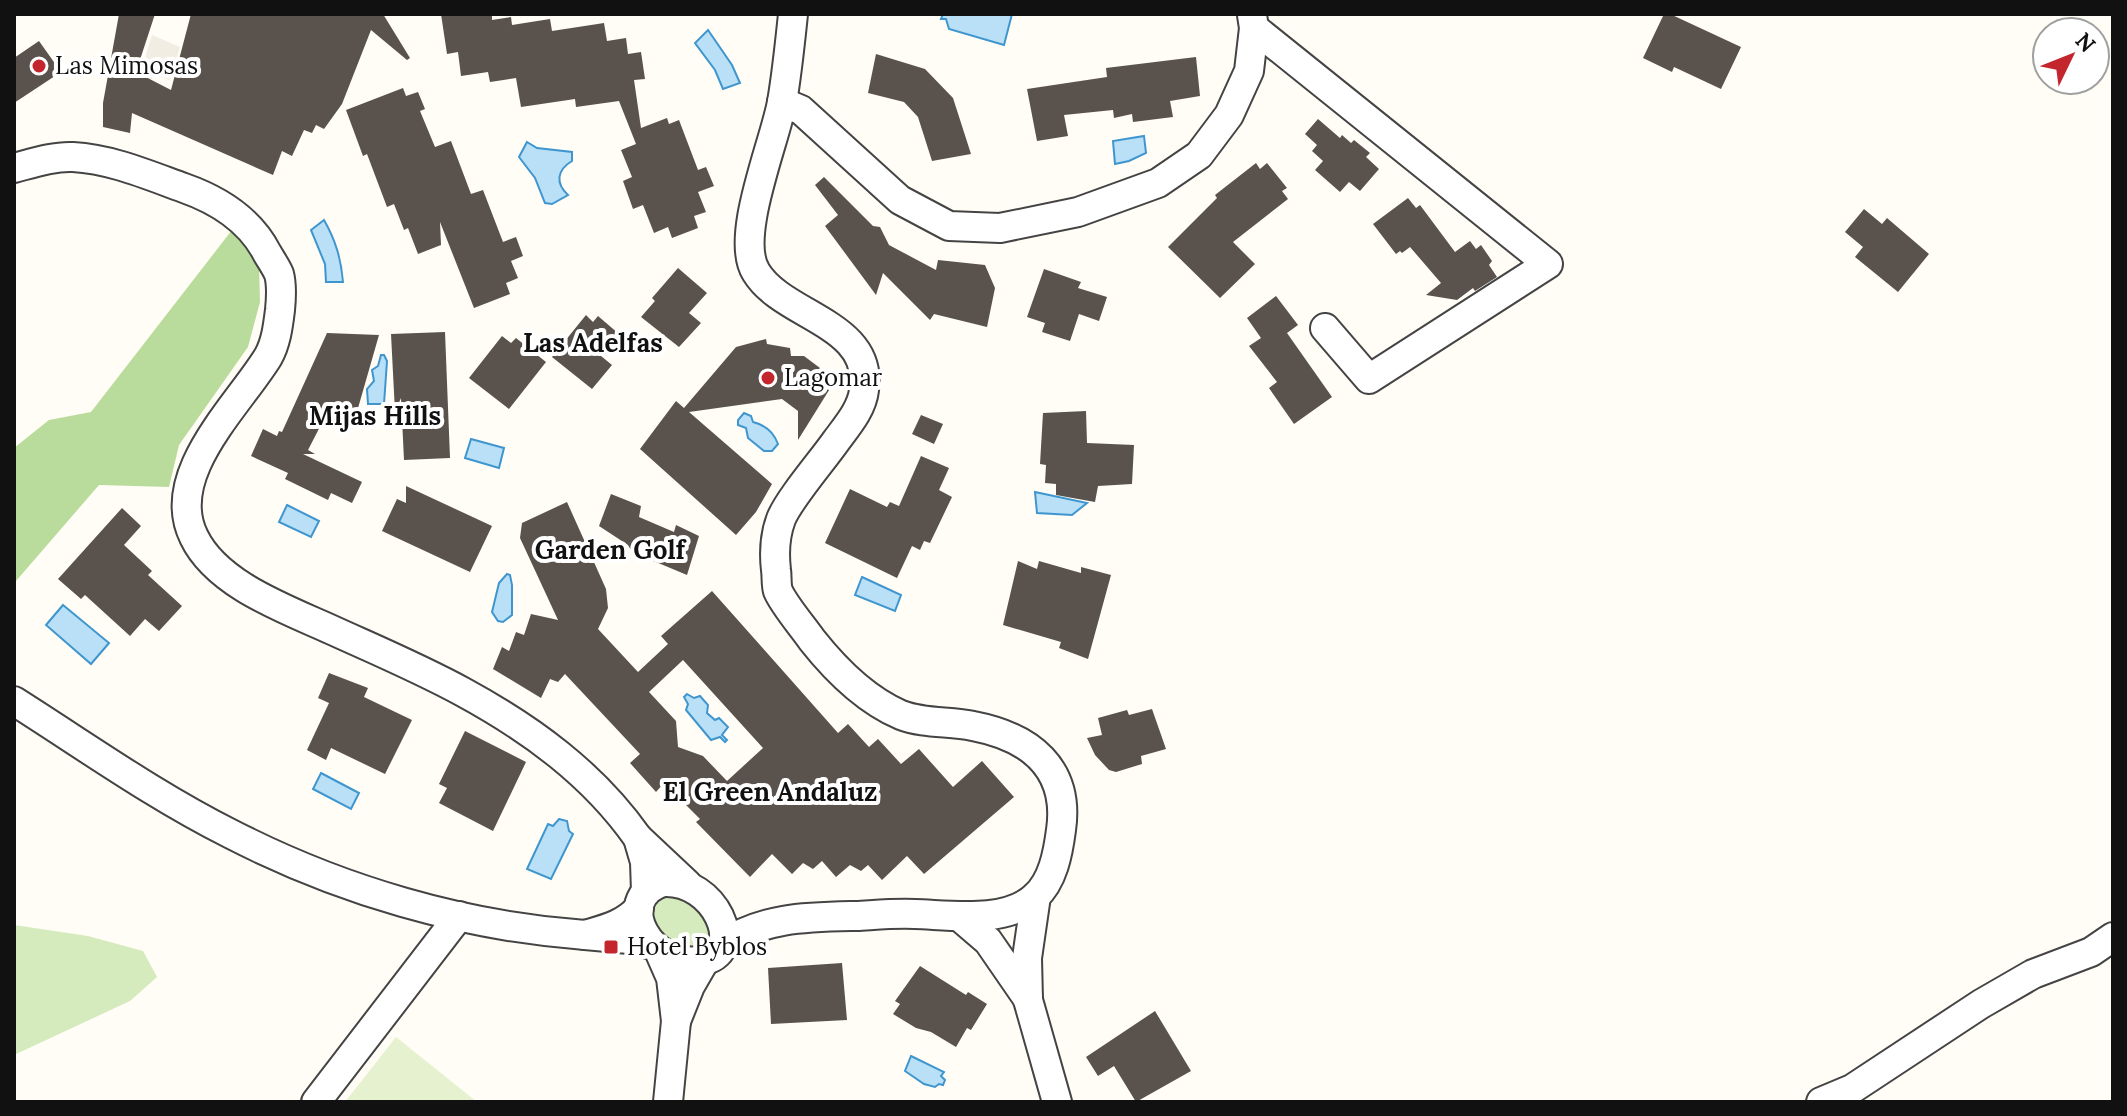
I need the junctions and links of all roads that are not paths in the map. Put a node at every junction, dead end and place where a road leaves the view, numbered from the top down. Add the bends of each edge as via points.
1 (793, 14) edge
2 (1253, 21) edge
3 (782, 102) junction
4 (14, 168) edge
5 (1325, 328) dead end
6 (14, 701) edge
7 (638, 838) junction
8 (687, 884) junction
9 (1036, 896) junction
10 (642, 900) junction
11 (459, 916) junction
12 (960, 917) junction
13 (585, 935) junction
14 (2113, 937) edge
15 (656, 949) junction
16 (714, 953) junction
17 (1028, 1000) junction
18 (676, 1021) junction
19 (316, 1102) edge
20 (668, 1102) edge
21 (1057, 1102) edge
22 (1821, 1102) edge

1 - 3 street
2 - 3 street via 1249,71 1229,115 1199,155 1158,183 1078,212 1000,228 949,226 900,200 801,110
2 - 5 street via 1548,264 1369,379
3 - 9 street via 752,218 748,244 754,271 771,289 853,346 863,367 864,390 855,415 781,518 774,553 778,591 813,641 870,697 901,715 973,726 1015,739 1047,763 1057,779 1063,820 1054,866
4 - 7 street via 72,157 116,164 232,211 260,239 279,276 278,328 269,354 197,461 185,519 196,542 215,565 258,596 463,692 539,738 612,801
6 - 11 street via 231,834 303,867 409,905
7 - 8 street
7 - 10 street via 645,862
8 - 10 street via 663,882
8 - 16 street via 718,910 722,922
9 - 12 street via 1005,911
9 - 17 street via 1027,958
10 - 13 street via 632,916
10 - 15 street via 643,930
11 - 13 street
11 - 19 street
12 - 16 street via 805,916 752,929
12 - 17 street via 988,941
13 - 15 street via 629,939
14 - 22 street via 2091,952 2033,974 1852,1089
15 - 16 street via 691,962
15 - 18 street via 671,978
16 - 18 street via 690,986
17 - 21 street
18 - 20 street

